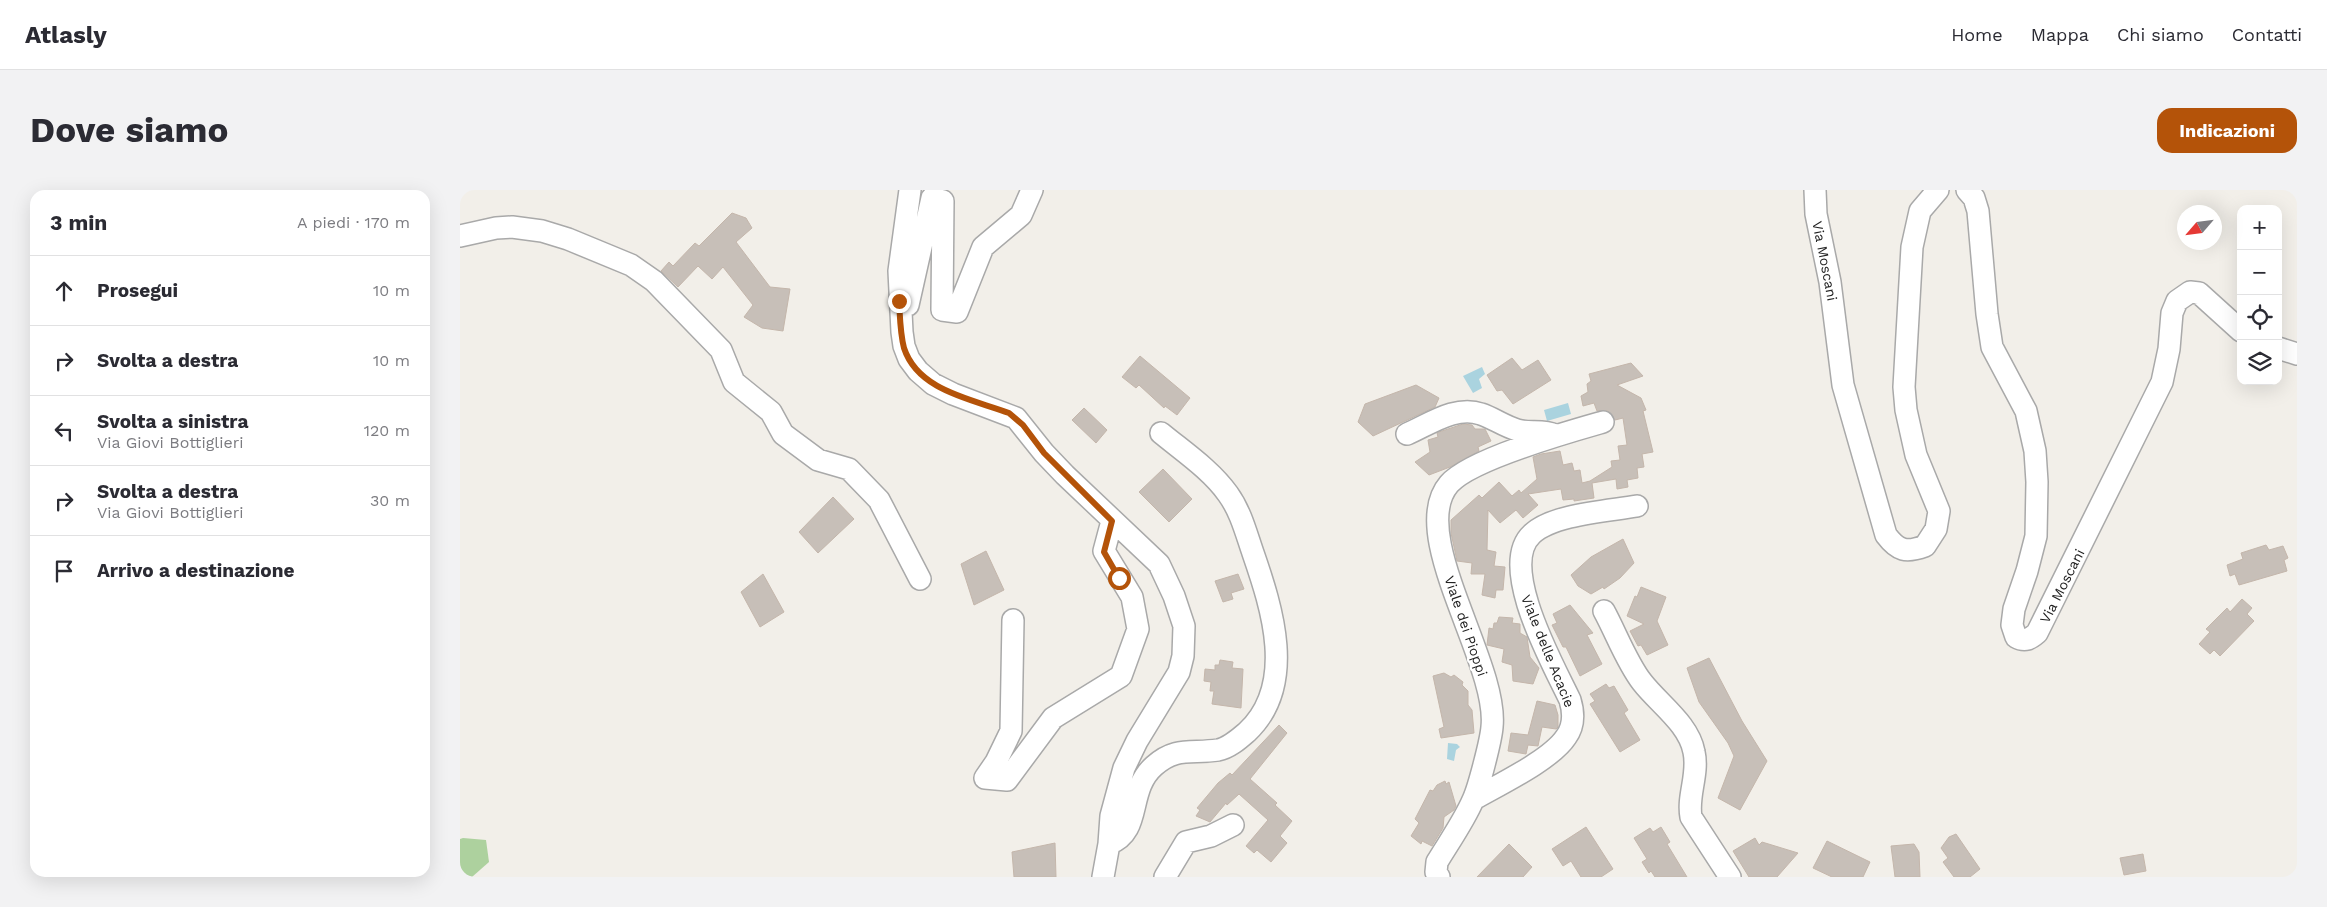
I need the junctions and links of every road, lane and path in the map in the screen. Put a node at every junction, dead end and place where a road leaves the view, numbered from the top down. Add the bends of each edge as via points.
1 (910, 190) edge
2 (1032, 190) edge
3 (1815, 190) edge
4 (1938, 190) edge
5 (1967, 190) edge
6 (460, 236) edge
7 (2237, 328) edge
8 (902, 332) junction
9 (2282, 349) edge
10 (2297, 354) edge
11 (1603, 422) dead end
12 (1161, 433) dead end
13 (1407, 434) dead end
14 (1558, 436) junction
15 (1638, 506) dead end
16 (1112, 521) junction
17 (920, 579) dead end
18 (1604, 611) dead end
19 (1013, 620) dead end
20 (1474, 799) junction
21 (1232, 825) dead end
22 (1109, 844) junction
23 (1103, 877) edge
24 (1165, 877) edge
25 (1439, 877) edge
26 (1730, 877) edge

1 - 8 street via 899,271
2 - 8 street via 1021,215 983,247 957,312 942,310 943,202 932,198
3 - 4 street, Via Moscani via 1816,214 1830,282 1844,385 1886,534 1894,546 1905,550 1925,546 1931,540 1938,511 1916,455 1904,387 1912,247 1920,211
5 - 7 street, Via Moscani via 1978,211 1992,347 2026,410 2035,451 2036,536 2013,618 2016,637 2030,639 2043,623 2162,382 2172,313 2177,301 2190,292 2199,292
6 - 17 street via 504,227 542,231 614,258 654,281 721,350 734,382 771,412 783,434 818,460 850,468 879,500
8 - 16 street via 909,359 918,371 933,384 953,394 1016,418 1044,453
9 - 10 street
11 - 14 street, Viale dei Pioppi
12 - 22 street via 1216,479 1238,508 1274,623 1274,679 1258,719 1230,746 1219,750 1174,753 1154,766 1140,784 1129,827 1120,840
13 - 14 street via 1455,412 1467,410 1515,429 1546,431
14 - 20 street, Viale dei Pioppi via 1473,466 1449,485 1438,515 1443,561 1467,622 1491,706 1492,726
15 - 20 street, Viale delle Acacie via 1553,523 1531,535 1526,543 1520,562 1522,586 1570,700 1571,728 1550,754
16 - 19 street via 1104,552 1132,597 1138,628 1121,676 1053,718 1007,780 985,778 1011,731
16 - 22 street via 1159,564 1180,610 1184,641 1179,672 1124,768 1111,816
18 - 26 street via 1642,682 1690,738 1696,766 1691,817
20 - 25 street, Viale dei Pioppi via 1436,862
21 - 24 street via 1211,836 1186,842
22 - 23 street

